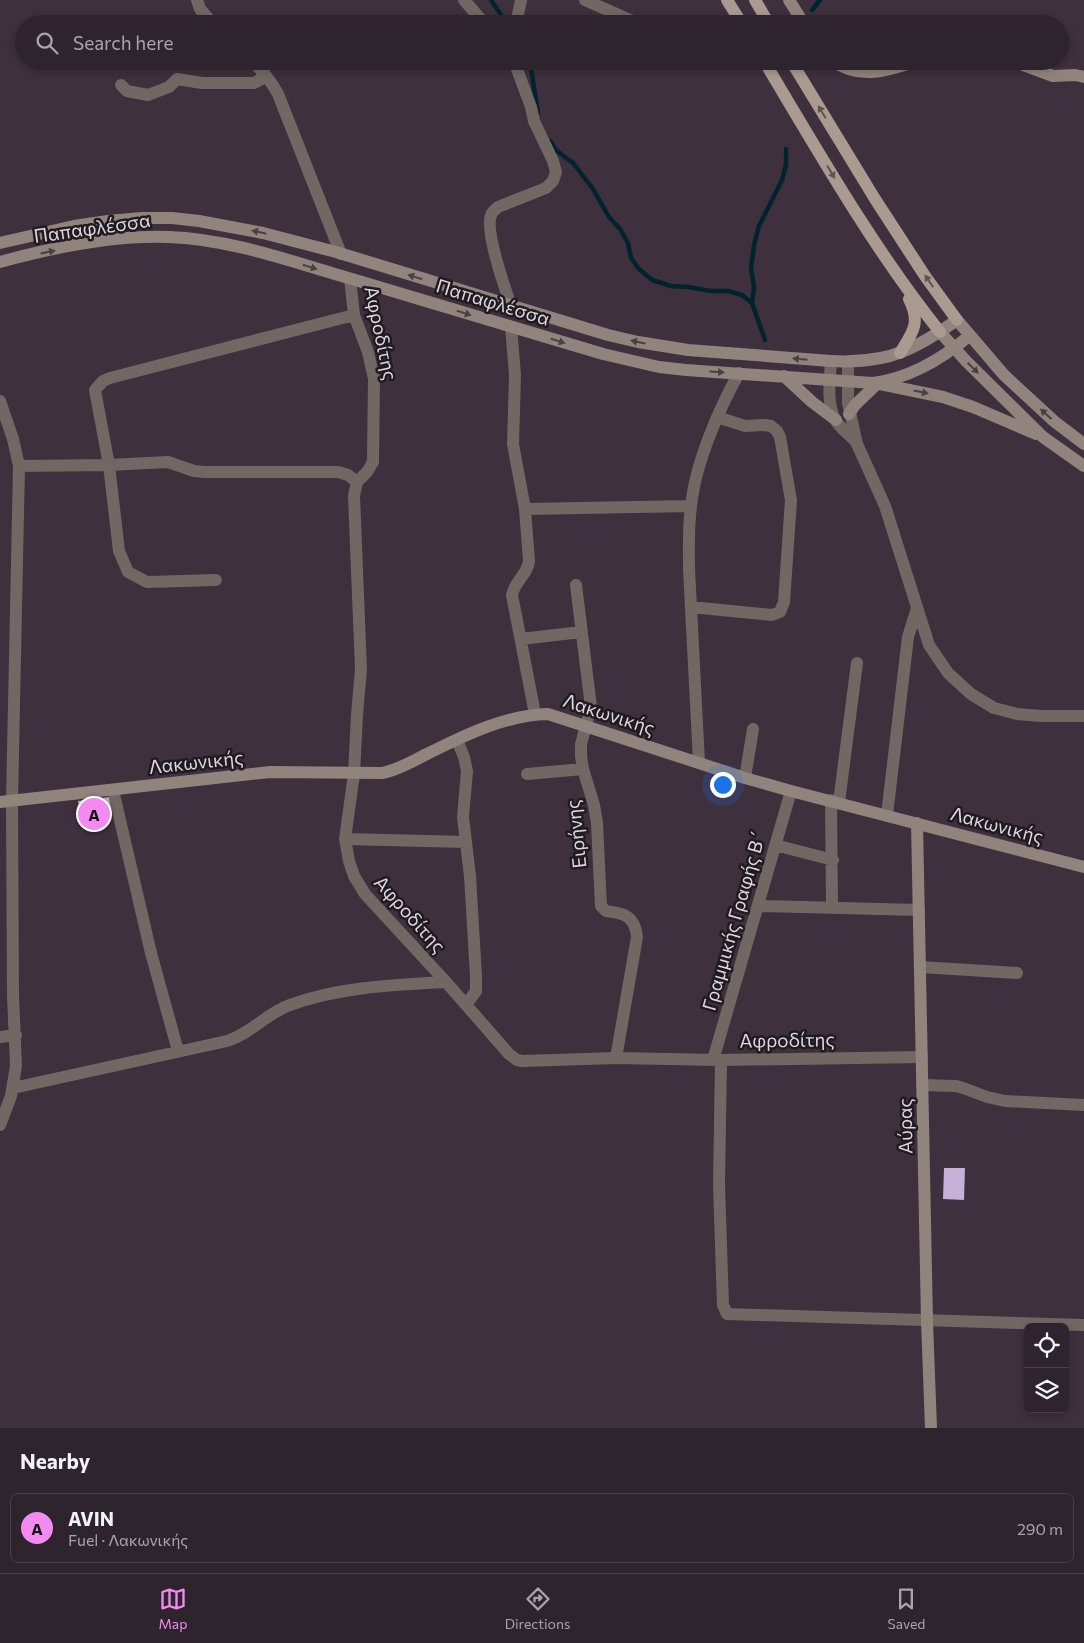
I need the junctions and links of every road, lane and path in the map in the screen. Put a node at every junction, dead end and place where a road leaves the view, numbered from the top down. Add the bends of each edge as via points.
1 (197, 0) edge
2 (464, 0) edge
3 (521, 0) edge
4 (585, 0) edge
5 (727, 0) edge
6 (755, 0) edge
7 (789, 0) edge
8 (205, 15) edge
9 (477, 15) edge
10 (518, 15) edge
11 (619, 15) edge
12 (736, 15) edge
13 (764, 15) edge
14 (798, 15) edge
15 (517, 70) edge
16 (769, 70) edge
17 (797, 70) edge
18 (852, 70) edge
19 (893, 70) edge
20 (1037, 70) edge
21 (264, 72) joint
22 (1084, 77) edge
23 (121, 85) dead end
24 (0, 243) edge
25 (341, 254) junction
26 (0, 262) edge
27 (350, 279) junction
28 (901, 281) junction
29 (511, 306) junction
30 (354, 315) junction
31 (957, 320) junction
32 (511, 327) junction
33 (940, 332) junction
34 (969, 336) junction
35 (954, 349) junction
36 (900, 353) junction
37 (831, 361) junction
38 (848, 362) junction
39 (739, 373) junction
40 (784, 376) junction
41 (830, 379) junction
42 (847, 380) junction
43 (875, 383) junction
44 (0, 401) edge
45 (849, 414) junction
46 (717, 417) junction
47 (836, 420) junction
48 (1043, 437) junction
49 (857, 444) junction
50 (1084, 444) edge
51 (109, 465) junction
52 (18, 466) junction
53 (1084, 466) edge
54 (357, 482) junction
55 (691, 506) junction
56 (525, 508) junction
57 (216, 580) dead end
58 (576, 585) dead end
59 (692, 607) junction
60 (917, 608) junction
61 (581, 632) junction
62 (521, 639) junction
63 (857, 663) dead end
64 (535, 714) junction
65 (1084, 716) edge
66 (586, 726) junction
67 (754, 729) dead end
68 (457, 740) junction
69 (699, 762) junction
70 (583, 769) junction
71 (354, 774) junction
72 (527, 774) dead end
73 (745, 778) junction
74 (113, 790) junction
75 (791, 791) junction
76 (6, 801) edge
77 (835, 801) junction
78 (887, 815) junction
79 (917, 823) junction
80 (346, 839) junction
81 (466, 842) junction
82 (775, 845) junction
83 (833, 860) junction
84 (1084, 867) edge
85 (758, 906) junction
86 (832, 908) junction
87 (919, 910) junction
88 (920, 967) junction
89 (1017, 973) dead end
90 (446, 982) junction
91 (466, 1005) junction
92 (16, 1035) junction
93 (0, 1037) edge
94 (178, 1051) junction
95 (922, 1057) junction
96 (616, 1058) junction
97 (717, 1060) junction
98 (922, 1086) junction
99 (13, 1088) junction
100 (1084, 1106) edge
101 (0, 1125) edge
102 (927, 1321) junction
103 (1084, 1325) edge
104 (931, 1428) edge

1 - 8 street
2 - 9 street
3 - 10 street
4 - 11 street
5 - 12 main road
6 - 13 main road
7 - 14 main road
15 - 29 street via 556,172 546,188 492,212 489,222 491,238
16 -> 28 main road
31 -> 17 main road via 875,199
18 - 19 main road
20 - 22 main road via 1053,76
21 - 23 street via 254,83 202,83 176,79 169,86 148,95 127,91
21 - 25 street via 278,94
25 -> 24 main road, Παπαφλέσσα via 257,231 172,218 74,226
29 -> 25 main road, Παπαφλέσσα
26 -> 27 main road, Παπαφλέσσα via 86,244 169,237 261,252
27 - 30 street, Αφροδίτης
27 -> 32 main road, Παπαφλέσσα
28 - 33 main road
28 - 36 main road via 916,319
37 -> 29 main road, Παπαφλέσσα via 664,348
30 - 51 street via 103,381 95,393
30 - 54 street, Αφροδίτης via 374,379 373,462
31 - 33 main road, Παπαφλέσσα
31 - 34 main road
32 -> 39 main road, Παπαφλέσσα via 651,365
32 - 56 street via 515,375 513,444
33 - 35 main road
33 - 36 main road, Παπαφλέσσα
34 - 35 main road, Παπαφλέσσα
50 -> 34 main road via 1004,376
35 - 43 main road, Παπαφλέσσα via 908,375
35 -> 48 main road
36 - 38 main road, Παπαφλέσσα
37 - 38 main road, Παπαφλέσσα
37 - 41 street
38 - 42 street
39 - 40 main road, Παπαφλέσσα
39 - 46 street
40 - 41 main road, Παπαφλέσσα
40 - 47 main road
41 - 42 main road, Παπαφλέσσα
41 - 47 street via 830,400
42 - 43 main road, Παπαφλέσσα
42 - 45 street
43 - 45 main road
43 -> 48 main road via 943,397
44 - 52 street
45 - 49 street
46 - 55 street
46 - 59 street via 745,426 771,426 780,437 791,500 784,602 780,612 772,615
47 - 49 street
48 - 53 main road
49 - 60 street via 885,506
51 - 52 street
51 - 54 street via 168,462 204,472 338,472
51 - 57 street via 120,551 128,572 147,582
52 - 76 street
54 - 71 street, Αφροδίτης via 354,512 361,669
55 - 56 street
55 - 59 street via 688,542
56 - 62 street via 529,564 514,586 512,595
58 - 61 street, Ειρήνης
59 - 69 street
60 - 65 street via 929,645 948,673 971,694 994,708 1017,714
60 - 78 street via 908,637
61 - 62 street
61 - 66 street, Ειρήνης via 591,704
62 - 64 street
63 - 77 street
64 - 66 main road, Λακωνικής via 553,715
64 - 68 main road, Λακωνικής via 503,721
66 - 69 main road, Λακωνικής
66 - 70 street, Ειρήνης via 581,747
67 - 73 street
68 - 71 main road, Λακωνικής via 388,772
68 - 81 street via 466,771 463,817
69 - 73 main road, Λακωνικής
70 - 72 street
70 - 96 street, Ειρήνης via 597,823 602,908 626,915 637,933
71 - 74 main road, Λακωνικής via 270,772
71 - 80 street, Αφροδίτης
73 - 75 main road, Λακωνικής
74 - 76 main road, Λακωνικής
74 - 94 street via 151,953
75 - 77 main road, Λακωνικής
75 - 82 street, Γραμμικής Γραφής Β΄
76 - 92 street
77 - 78 main road, Λακωνικής
77 - 83 street
78 - 79 main road, Λακωνικής
79 - 84 main road, Λακωνικής
79 - 87 main road, Αύρας
80 - 81 street
80 - 90 street, Αφροδίτης via 352,870 365,894
81 - 91 street via 476,991
82 - 83 street
82 - 85 street, Γραμμικής Γραφής Β΄
83 - 86 street
85 - 86 street
85 - 97 street, Γραμμικής Γραφής Β΄
86 - 87 street
87 - 88 main road, Αύρας
88 - 89 street
88 - 95 main road, Αύρας
90 - 91 street, Αφροδίτης
90 - 94 street via 382,986 309,1000 282,1008 230,1040
91 - 96 street, Αφροδίτης via 517,1060
92 - 93 street
92 - 99 street
94 - 99 street
95 - 97 street, Αφροδίτης
95 - 98 main road, Αύρας
96 - 97 street, Αφροδίτης
97 - 102 street, Γραμμικής Γραφής Β΄ via 725,1312 733,1316
98 - 100 street via 956,1086 1005,1101
98 - 102 main road, Αύρας
99 - 101 street
102 - 103 street
102 - 104 main road, Αύρας

